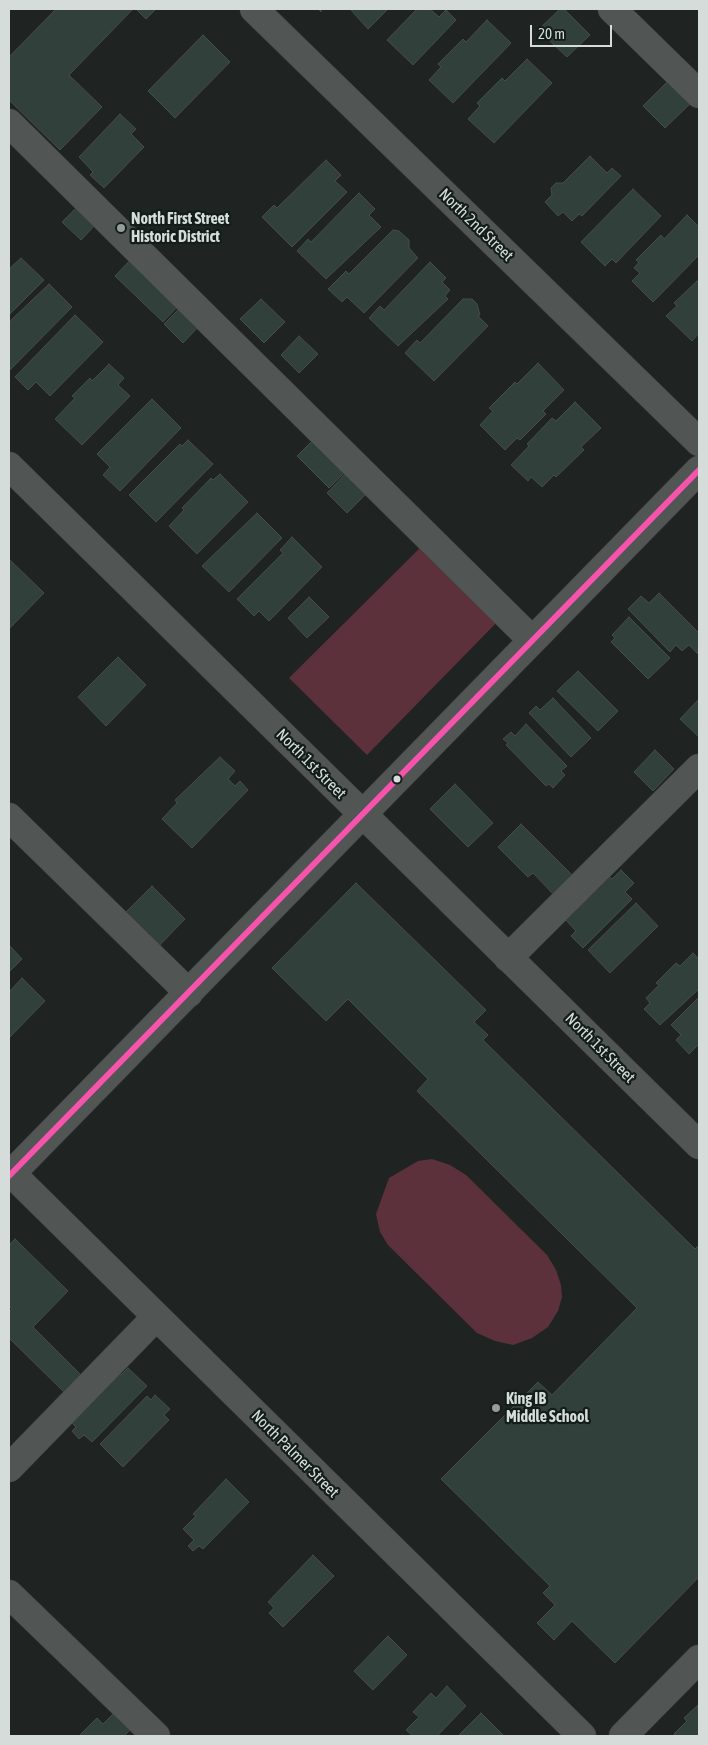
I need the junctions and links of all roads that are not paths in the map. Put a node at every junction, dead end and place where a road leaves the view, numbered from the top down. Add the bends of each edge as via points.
1 (254, 9) edge
2 (612, 9) edge
3 (699, 94) edge
4 (9, 123) edge
5 (699, 442) edge
6 (9, 466) edge
7 (699, 470) edge
8 (532, 640) junction
9 (695, 780) edge
10 (363, 815) junction
11 (9, 817) edge
12 (508, 958) junction
13 (189, 992) junction
14 (699, 1146) edge
15 (9, 1173) edge
16 (156, 1317) junction
17 (9, 1468) edge
18 (9, 1594) edge
19 (699, 1659) edge
20 (156, 1736) edge
21 (582, 1736) edge
22 (623, 1736) edge

1 - 5 street, North 2nd Street
2 - 3 street
4 - 8 street
6 - 10 street, North 1st Street
7 - 8 street
8 - 10 street
9 - 12 street
10 - 12 street, North 1st Street
10 - 13 street
11 - 13 street
12 - 14 street, North 1st Street
13 - 15 street
15 - 16 street, North Palmer Street
16 - 17 street
16 - 21 street, North Palmer Street
18 - 20 street
19 - 22 street

